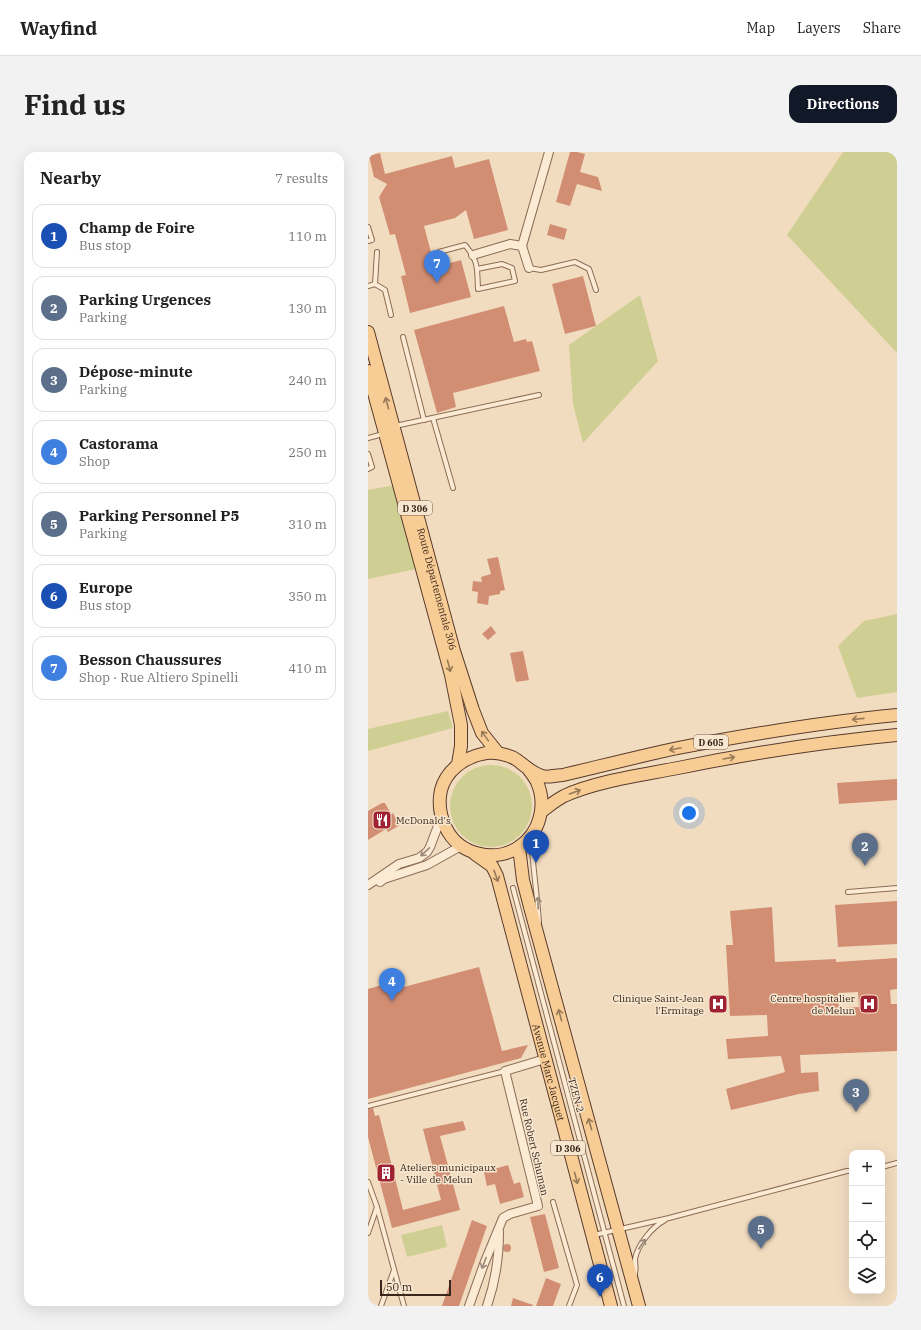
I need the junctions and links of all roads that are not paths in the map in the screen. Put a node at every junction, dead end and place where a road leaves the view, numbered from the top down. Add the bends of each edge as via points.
1 (549, 152) edge
2 (368, 227) edge
3 (368, 242) edge
4 (522, 246) junction
5 (377, 252) dead end
6 (439, 252) dead end
7 (473, 255) junction
8 (529, 268) joint
9 (477, 269) junction
10 (375, 284) junction
11 (368, 286) edge
12 (596, 290) dead end
13 (391, 315) dead end
14 (368, 332) edge
15 (404, 337) dead end
16 (368, 372) edge
17 (539, 395) dead end
18 (433, 418) junction
19 (424, 420) junction
20 (389, 430) junction
21 (368, 438) edge
22 (368, 454) edge
23 (368, 469) edge
24 (453, 488) dead end
25 (459, 684) junction
26 (897, 716) edge
27 (897, 735) edge
28 (498, 753) junction
29 (458, 764) junction
30 (529, 770) junction
31 (542, 811) junction
32 (441, 818) junction
33 (531, 836) junction
34 (519, 847) junction
35 (465, 848) junction
36 (368, 885) edge
37 (514, 888) dead end
38 (897, 888) edge
39 (368, 890) edge
40 (848, 892) dead end
41 (540, 942) junction
42 (545, 1059) junction
43 (505, 1071) junction
44 (368, 1106) edge
45 (897, 1163) edge
46 (885, 1166) edge
47 (849, 1171) edge
48 (368, 1182) edge
49 (553, 1202) dead end
50 (377, 1207) junction
51 (669, 1218) junction
52 (499, 1227) junction
53 (618, 1229) junction
54 (368, 1233) edge
55 (592, 1236) junction
56 (394, 1269) junction
57 (632, 1280) junction
58 (381, 1306) edge
59 (404, 1306) edge
60 (469, 1306) edge
61 (487, 1306) edge
62 (569, 1306) edge
63 (611, 1306) edge
64 (624, 1306) edge
65 (639, 1306) edge

1 - 4 street
2 - 3 lane via 372,240
4 - 7 street via 510,244
4 - 8 street
5 - 10 lane
6 - 7 lane via 465,245
7 - 9 lane
8 - 12 lane via 542,270 575,262 589,269
9 - 9 lane via 502,264 512,268 516,281 478,289
10 - 11 lane
10 - 13 lane via 385,290
20 -> 14 main road, Route Départementale 306 / D 306
15 - 19 lane
16 - 20 main road, Route Départementale 306 / D 306
17 - 18 lane
18 - 19 lane
18 - 24 lane
19 - 20 lane
20 - 21 lane
20 - 25 main road, Route Départementale 306 / D 306 via 454,651
22 - 23 lane via 372,467
28 -> 25 main road, D 306 via 482,733
25 - 29 main road, D 306 via 461,746
26 -> 30 main road, D 605 via 802,726 677,748 563,775 544,777
31 -> 27 main road, D 605 via 563,797 612,781 726,758
28 - 29 main road via 484,753
28 - 30 main road via 515,759
29 - 32 main road via 448,775 441,789
30 - 31 main road via 542,796
31 - 33 main road
32 - 35 main road via 449,834
32 -> 36 street via 427,852 419,858 399,864
33 - 34 main road
41 -> 33 lane
34 - 35 main road via 503,854 486,855
34 - 41 main road, D 306 via 523,880
35 - 39 street via 384,880
35 -> 42 main road, Avenue Marc Jacquet / D 306 via 492,866 497,876
37 - 64 lane, TZEN 2
38 - 40 lane
53 -> 41 main road, D 306
42 - 43 street
42 -> 55 main road, Avenue Marc Jacquet / D 306
43 - 44 lane
43 - 52 street, Rue Robert Schuman via 538,1206 510,1214 503,1218
45 - 46 lane
47 - 51 lane
48 - 50 lane
49 - 62 lane via 577,1285
50 - 54 lane
50 - 56 lane
51 - 53 lane
57 -> 51 lane via 636,1272 638,1248 656,1225
52 -> 60 street, Rue Robert Schuman
52 - 61 street via 499,1250
53 - 55 lane
53 - 57 main road, D 306
55 - 63 main road, Avenue Marc Jacquet / D 306
56 - 58 lane
56 - 59 lane
57 - 65 main road, D 306

